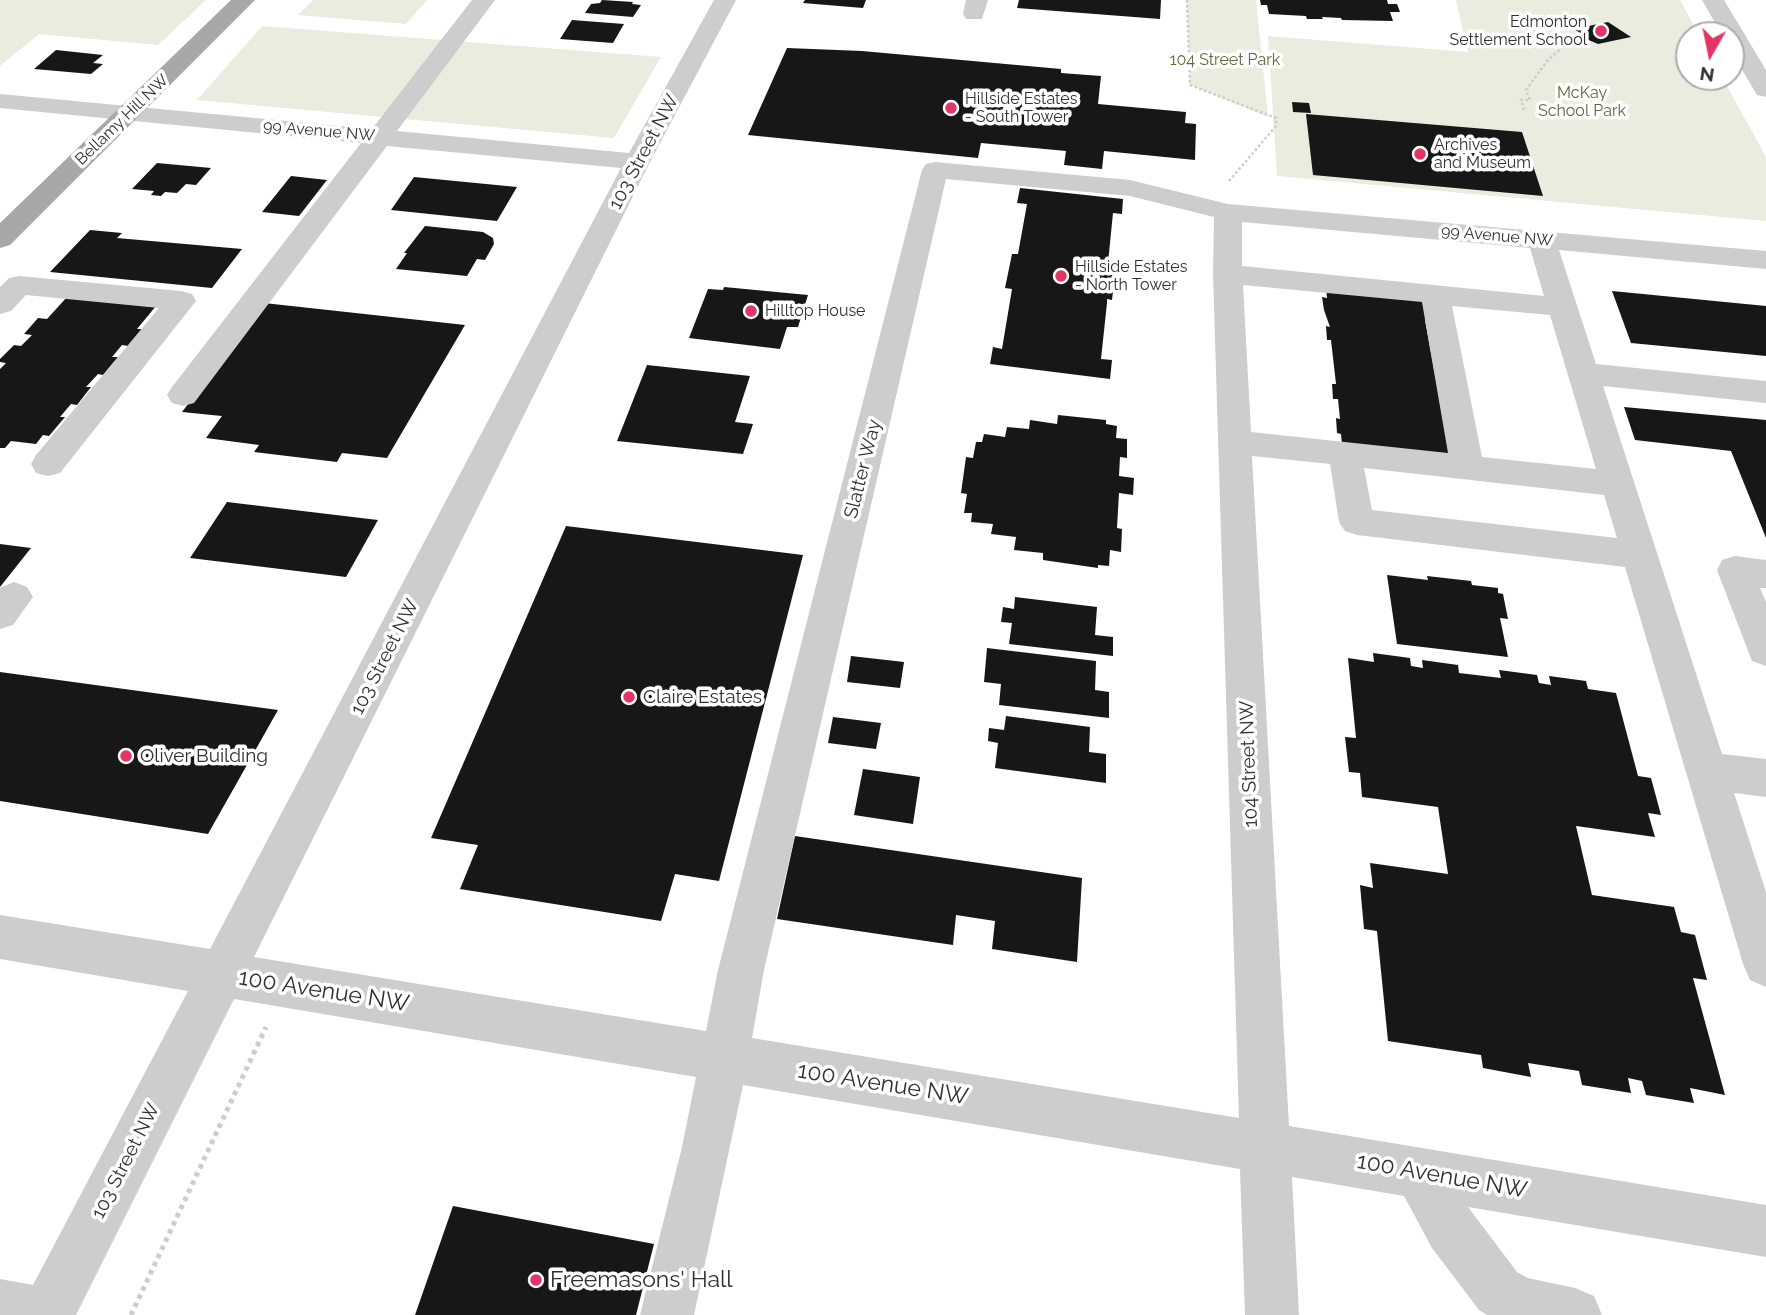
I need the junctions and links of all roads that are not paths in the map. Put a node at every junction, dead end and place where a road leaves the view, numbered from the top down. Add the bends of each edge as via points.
1 (244, 0) edge
2 (484, 0) edge
3 (725, 0) edge
4 (1713, 0) edge
5 (1766, 90) edge
6 (0, 101) edge
7 (129, 113) junction
8 (380, 137) junction
9 (637, 162) junction
10 (1226, 200) junction
11 (0, 239) edge
12 (1554, 241) junction
13 (1766, 260) edge
14 (1228, 274) junction
15 (6, 291) edge
16 (1435, 294) junction
17 (1563, 307) junction
18 (133, 359) junction
19 (204, 368) junction
20 (1583, 373) junction
21 (1766, 393) edge
22 (183, 395) dead end
23 (1235, 442) junction
24 (1345, 454) junction
25 (48, 464) dead end
26 (1468, 469) junction
27 (1617, 484) junction
28 (1639, 555) junction
29 (1766, 574) edge
30 (1766, 650) edge
31 (1706, 771) junction
32 (1766, 779) edge
33 (0, 937) edge
34 (1766, 964) edge
35 (222, 974) junction
36 (724, 1057) junction
37 (1265, 1147) junction
38 (1419, 1172) junction
39 (1766, 1231) edge
40 (0, 1306) edge
41 (45, 1315) edge
42 (667, 1315) edge
43 (1272, 1315) edge
44 (1575, 1315) edge

1 - 7 main road, Bellamy Hill NW
2 - 8 street
3 - 9 street, 103 Street NW
4 - 5 street
6 - 7 street, 99 Avenue NW
7 - 8 street, 99 Avenue NW
7 - 11 main road, Bellamy Hill NW
8 - 9 street, 99 Avenue NW
8 - 19 street
9 - 35 street, 103 Street NW
10 - 12 street, 99 Avenue NW
10 - 14 street, 104 Street NW
10 - 36 street, Slatter Way via 935,170 742,966
12 - 13 street, 99 Avenue NW
12 - 17 street
14 - 16 street
14 - 23 street, 104 Street NW
15 - 18 street via 181,301
16 - 17 street
16 - 26 street
17 - 20 street
18 - 19 street
18 - 25 street
19 - 22 street
20 - 21 street
20 - 27 street
23 - 24 street
23 - 37 street, 104 Street NW
24 - 26 street
24 - 28 street via 1357,522
26 - 27 street
27 - 28 street
28 - 31 street
29 - 30 street via 1735,570
31 - 32 street
31 - 34 street
33 - 35 street, 100 Avenue NW
35 - 36 street, 100 Avenue NW
35 - 41 street, 103 Street NW
36 - 37 street, 100 Avenue NW
36 - 42 street
37 - 38 street, 100 Avenue NW
37 - 43 street, 104 Street NW
38 - 39 street, 100 Avenue NW
38 - 44 street via 1451,1229 1498,1291 1520,1304
40 - 41 street

